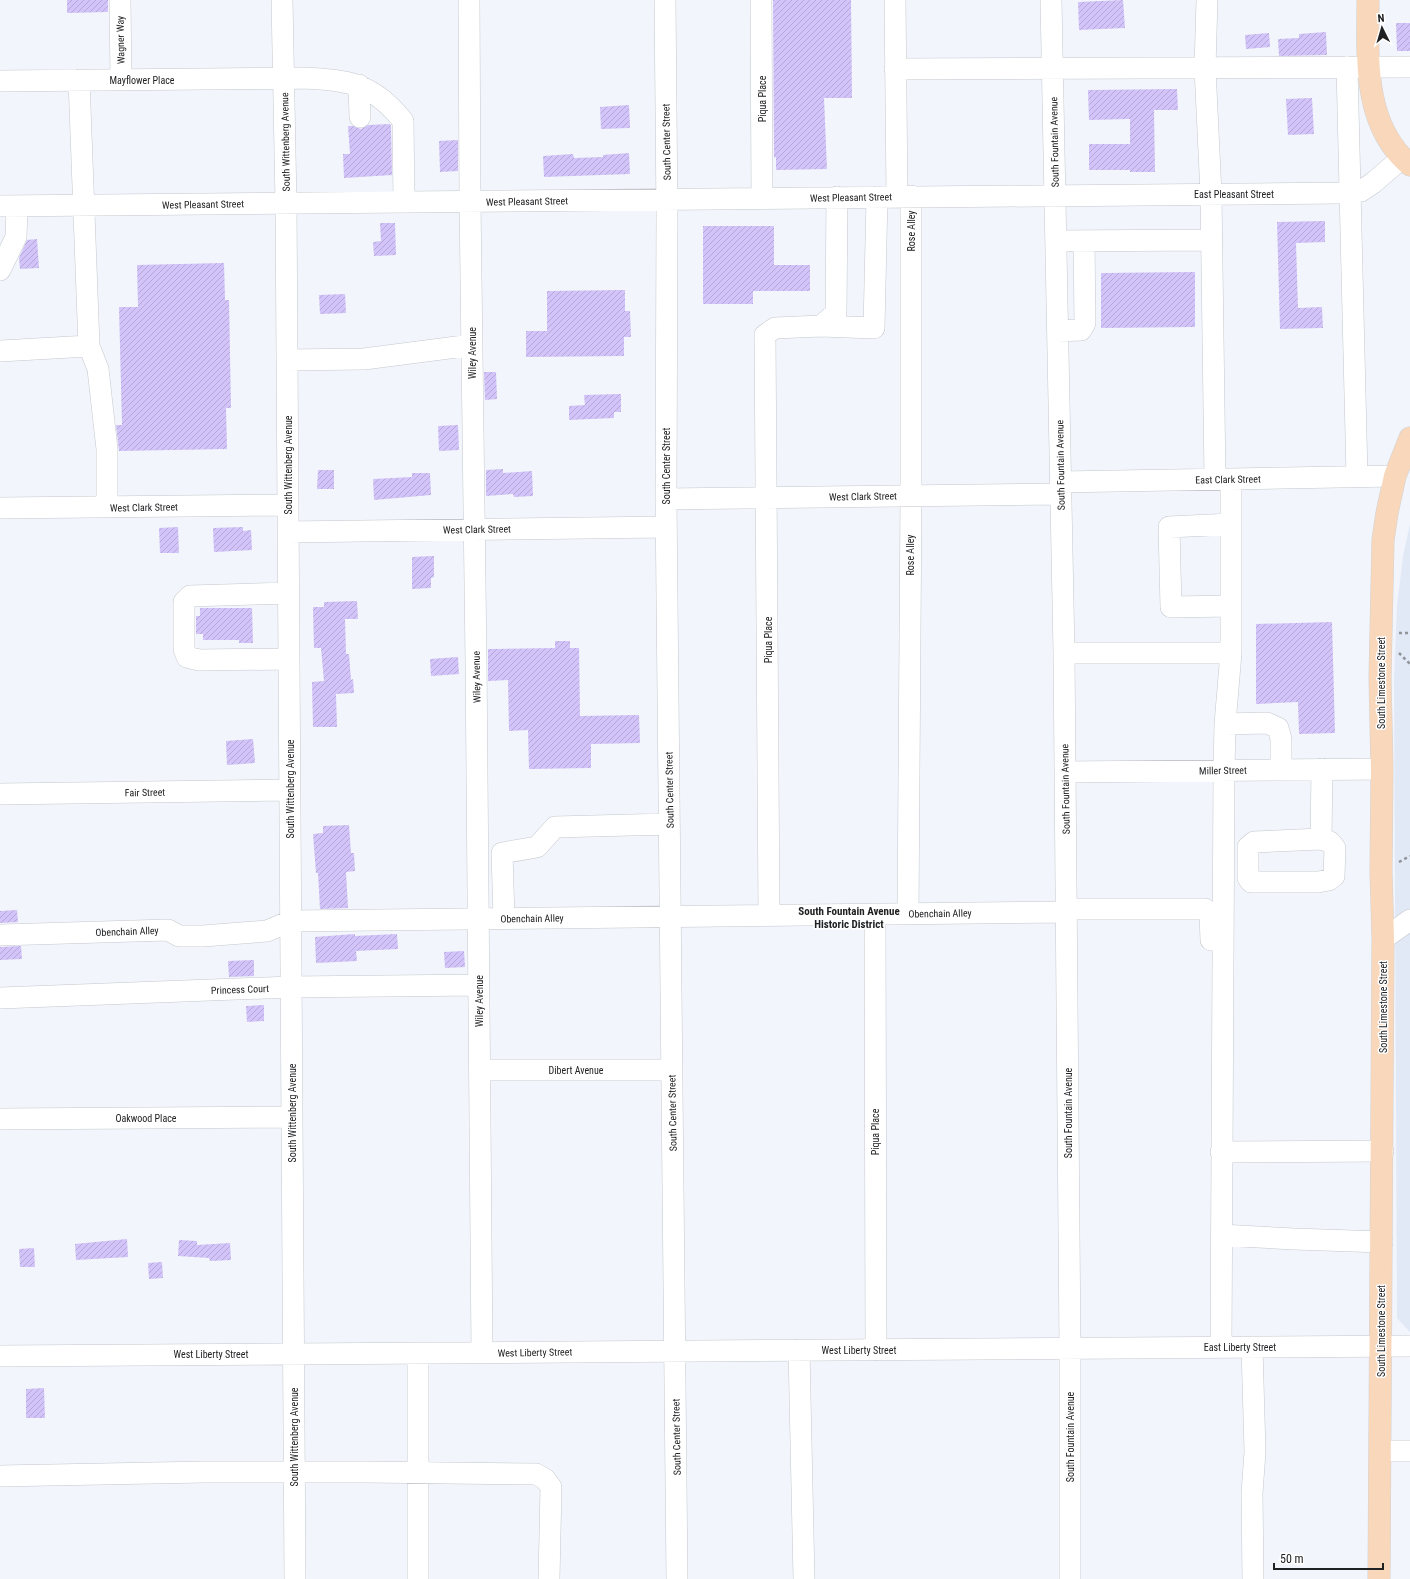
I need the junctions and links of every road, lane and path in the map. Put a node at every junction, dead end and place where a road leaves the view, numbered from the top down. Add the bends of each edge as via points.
1 (120, 0) edge
2 (282, 0) edge
3 (469, 0) edge
4 (665, 0) edge
5 (761, 0) edge
6 (895, 0) edge
7 (1051, 0) edge
8 (1207, 0) edge
9 (1368, 0) edge
10 (1347, 67) junction
11 (1369, 67) junction
12 (1410, 67) edge
13 (1052, 68) junction
14 (1205, 68) junction
15 (895, 69) junction
16 (283, 79) junction
17 (79, 80) junction
18 (121, 80) junction
19 (0, 81) edge
20 (359, 85) junction
21 (360, 117) dead end
22 (1406, 162) edge
23 (1350, 192) junction
24 (1211, 194) junction
25 (1055, 195) junction
26 (837, 197) junction
27 (895, 197) junction
28 (762, 198) junction
29 (667, 199) junction
30 (470, 201) junction
31 (404, 202) junction
32 (286, 204) junction
33 (8, 206) edge
34 (84, 206) junction
35 (1212, 240) junction
36 (1056, 241) junction
37 (1084, 241) junction
38 (0, 270) edge
39 (821, 326) junction
40 (1058, 331) junction
41 (472, 345) junction
42 (89, 346) junction
43 (0, 351) edge
44 (287, 360) junction
45 (1410, 438) edge
46 (1357, 476) junction
47 (1395, 476) junction
48 (1223, 479) junction
49 (1060, 488) junction
50 (911, 496) junction
51 (767, 498) junction
52 (666, 499) junction
53 (288, 505) junction
54 (107, 507) junction
55 (0, 508) edge
56 (1231, 524) junction
57 (666, 527) junction
58 (474, 530) junction
59 (288, 532) junction
60 (288, 593) junction
61 (1231, 606) junction
62 (1064, 653) junction
63 (1231, 653) junction
64 (289, 659) junction
65 (1225, 724) junction
66 (1382, 769) junction
67 (1224, 770) junction
68 (1281, 770) junction
69 (1322, 770) junction
70 (1064, 772) junction
71 (290, 790) junction
72 (0, 794) edge
73 (669, 824) junction
74 (1321, 839) dead end
75 (1067, 910) junction
76 (875, 914) junction
77 (908, 914) junction
78 (769, 915) junction
79 (670, 916) junction
80 (504, 918) junction
81 (478, 919) junction
82 (1410, 920) edge
83 (291, 921) junction
84 (0, 935) edge
85 (1384, 939) junction
86 (1211, 947) dead end
87 (479, 986) junction
88 (291, 987) junction
89 (0, 998) edge
90 (480, 1070) junction
91 (672, 1070) junction
92 (292, 1117) junction
93 (0, 1119) edge
94 (1221, 1152) junction
95 (1382, 1152) junction
96 (1221, 1236) junction
97 (1382, 1242) junction
98 (1382, 1346) junction
99 (1410, 1346) edge
100 (1221, 1347) junction
101 (1252, 1347) junction
102 (1070, 1348) junction
103 (799, 1350) junction
104 (876, 1350) junction
105 (675, 1351) junction
106 (293, 1353) junction
107 (418, 1353) junction
108 (482, 1353) junction
109 (0, 1356) edge
110 (1380, 1451) junction
111 (1410, 1451) edge
112 (294, 1472) junction
113 (418, 1473) junction
114 (0, 1476) edge
115 (295, 1579) edge
116 (418, 1579) edge
117 (549, 1579) edge
118 (677, 1579) edge
119 (804, 1579) edge
120 (1070, 1579) edge
121 (1253, 1579) edge
122 (1379, 1579) edge

1 - 18 street, Wagner Way
2 - 16 street, South Wittenberg Avenue
3 - 30 street, Wiley Avenue
4 - 29 street, South Center Street
5 - 28 street, Piqua Place
6 - 15 street
7 - 13 street, South Fountain Avenue
8 - 14 street
9 - 11 main road
10 - 11 street
10 - 14 street
10 - 23 street
11 - 12 street
11 - 22 main road via 1373,105 1379,122 1390,144
13 - 14 street
13 - 15 street
13 - 25 street, South Fountain Avenue
14 - 24 street
15 - 27 street
16 - 18 street, Mayflower Place
16 - 20 street, Mayflower Place via 336,79
16 - 32 street, South Wittenberg Avenue
17 - 18 street, Mayflower Place
17 - 19 street, Mayflower Place
17 - 34 street
20 - 21 street
20 - 31 street, Mayflower Place via 383,100 403,121
22 - 23 street, East Pleasant Street via 1361,191
23 - 24 street, East Pleasant Street
23 - 46 street
24 - 25 street, East Pleasant Street
24 - 35 street
25 - 27 street, West Pleasant Street
25 - 36 street, South Fountain Avenue
26 - 27 street, West Pleasant Street
26 - 28 street, West Pleasant Street
26 - 39 street via 836,313
27 - 39 street via 874,328
27 - 50 street, Rose Alley
28 - 29 street, West Pleasant Street
29 - 30 street, West Pleasant Street
29 - 52 street, South Center Street
30 - 31 street, West Pleasant Street
30 - 41 street, Wiley Avenue
31 - 32 street, West Pleasant Street
32 - 34 street, West Pleasant Street
32 - 44 street, South Wittenberg Avenue
33 - 34 street, West Pleasant Street
33 - 38 street via 16,238
34 - 42 street
35 - 37 street
35 - 48 street
36 - 37 street
36 - 40 street, South Fountain Avenue
37 - 40 street via 1085,323 1081,330
39 - 51 street, Piqua Place via 775,328 765,335
40 - 49 street, South Fountain Avenue
41 - 44 street via 364,359
41 - 58 street, Wiley Avenue
42 - 43 street
42 - 54 street via 98,369 106,441
44 - 53 street, South Wittenberg Avenue
45 - 47 main road, South Limestone Street
46 - 47 street, East Clark Street
46 - 48 street, East Clark Street
47 - 66 main road, South Limestone Street via 1383,540 1380,678
48 - 49 street, East Clark Street
48 - 56 street
49 - 50 street, West Clark Street
49 - 62 street, South Fountain Avenue
50 - 51 street, West Clark Street
50 - 77 street, Rose Alley
51 - 52 street, West Clark Street
51 - 78 street, Piqua Place
52 - 57 street, South Center Street
53 - 54 street, West Clark Street
53 - 59 street, South Wittenberg Avenue
54 - 55 street, West Clark Street
56 - 61 street
56 - 61 street via 1169,528 1171,607
57 - 58 street, West Clark Street
57 - 73 street, South Center Street
58 - 59 street, West Clark Street
58 - 81 street, Wiley Avenue
59 - 60 street, South Wittenberg Avenue
60 - 64 street, South Wittenberg Avenue
60 - 64 street via 190,596 184,602 184,649 187,657 199,660
61 - 63 street
62 - 63 street
62 - 70 street, South Fountain Avenue
63 - 65 street
64 - 71 street, South Wittenberg Avenue
65 - 67 street
65 - 68 street via 1267,723 1278,728 1281,738
66 - 69 street, Miller Street
66 - 85 main road, South Limestone Street via 1381,872
67 - 68 street, Miller Street
67 - 70 street, Miller Street
67 - 94 street
68 - 69 street, Miller Street
69 - 74 street
70 - 75 street, South Fountain Avenue
71 - 72 street, Fair Street
71 - 83 street, South Wittenberg Avenue
73 - 79 street, South Center Street
73 - 80 street via 556,827 537,847 502,853
75 - 77 street, Obenchain Alley
75 - 86 street, Obenchain Alley via 1204,909 1210,915
75 - 102 street, South Fountain Avenue
76 - 77 street, Obenchain Alley
76 - 78 street, Obenchain Alley
76 - 104 street, Piqua Place
78 - 79 street, Obenchain Alley
79 - 80 street, Obenchain Alley
79 - 91 street, South Center Street
80 - 81 street, Obenchain Alley
81 - 83 street, Obenchain Alley
81 - 87 street, Wiley Avenue
82 - 85 street
83 - 84 street, Obenchain Alley via 267,931 203,936 178,936 168,930
83 - 88 street, South Wittenberg Avenue
85 - 95 main road, South Limestone Street
87 - 88 street, Princess Court
87 - 90 street, Wiley Avenue
88 - 89 street, Princess Court
88 - 92 street, South Wittenberg Avenue
90 - 91 street, Dibert Avenue
90 - 108 street, Wiley Avenue
91 - 105 street, South Center Street
92 - 93 street, Oakwood Place
92 - 106 street, South Wittenberg Avenue
94 - 95 street
94 - 96 street
95 - 97 main road, South Limestone Street
96 - 97 street
96 - 100 street
97 - 98 main road, South Limestone Street
98 - 99 street, East Liberty Street
98 - 101 street, East Liberty Street
98 - 110 main road, South Limestone Street
100 - 101 street, East Liberty Street
100 - 102 street, East Liberty Street
101 - 121 street via 1255,1452 1252,1493
102 - 104 street, West Liberty Street
102 - 120 street, South Fountain Avenue
103 - 104 street, West Liberty Street
103 - 105 street, West Liberty Street
103 - 119 street
105 - 108 street, West Liberty Street
105 - 118 street, South Center Street
106 - 107 street, West Liberty Street
106 - 109 street, West Liberty Street
106 - 112 street, South Wittenberg Avenue
107 - 108 street, West Liberty Street
107 - 113 street
110 - 111 street
110 - 122 main road, South Limestone Street
112 - 113 street
112 - 114 street
112 - 115 street, South Wittenberg Avenue
113 - 116 street
113 - 117 street via 536,1474 545,1479 551,1487

